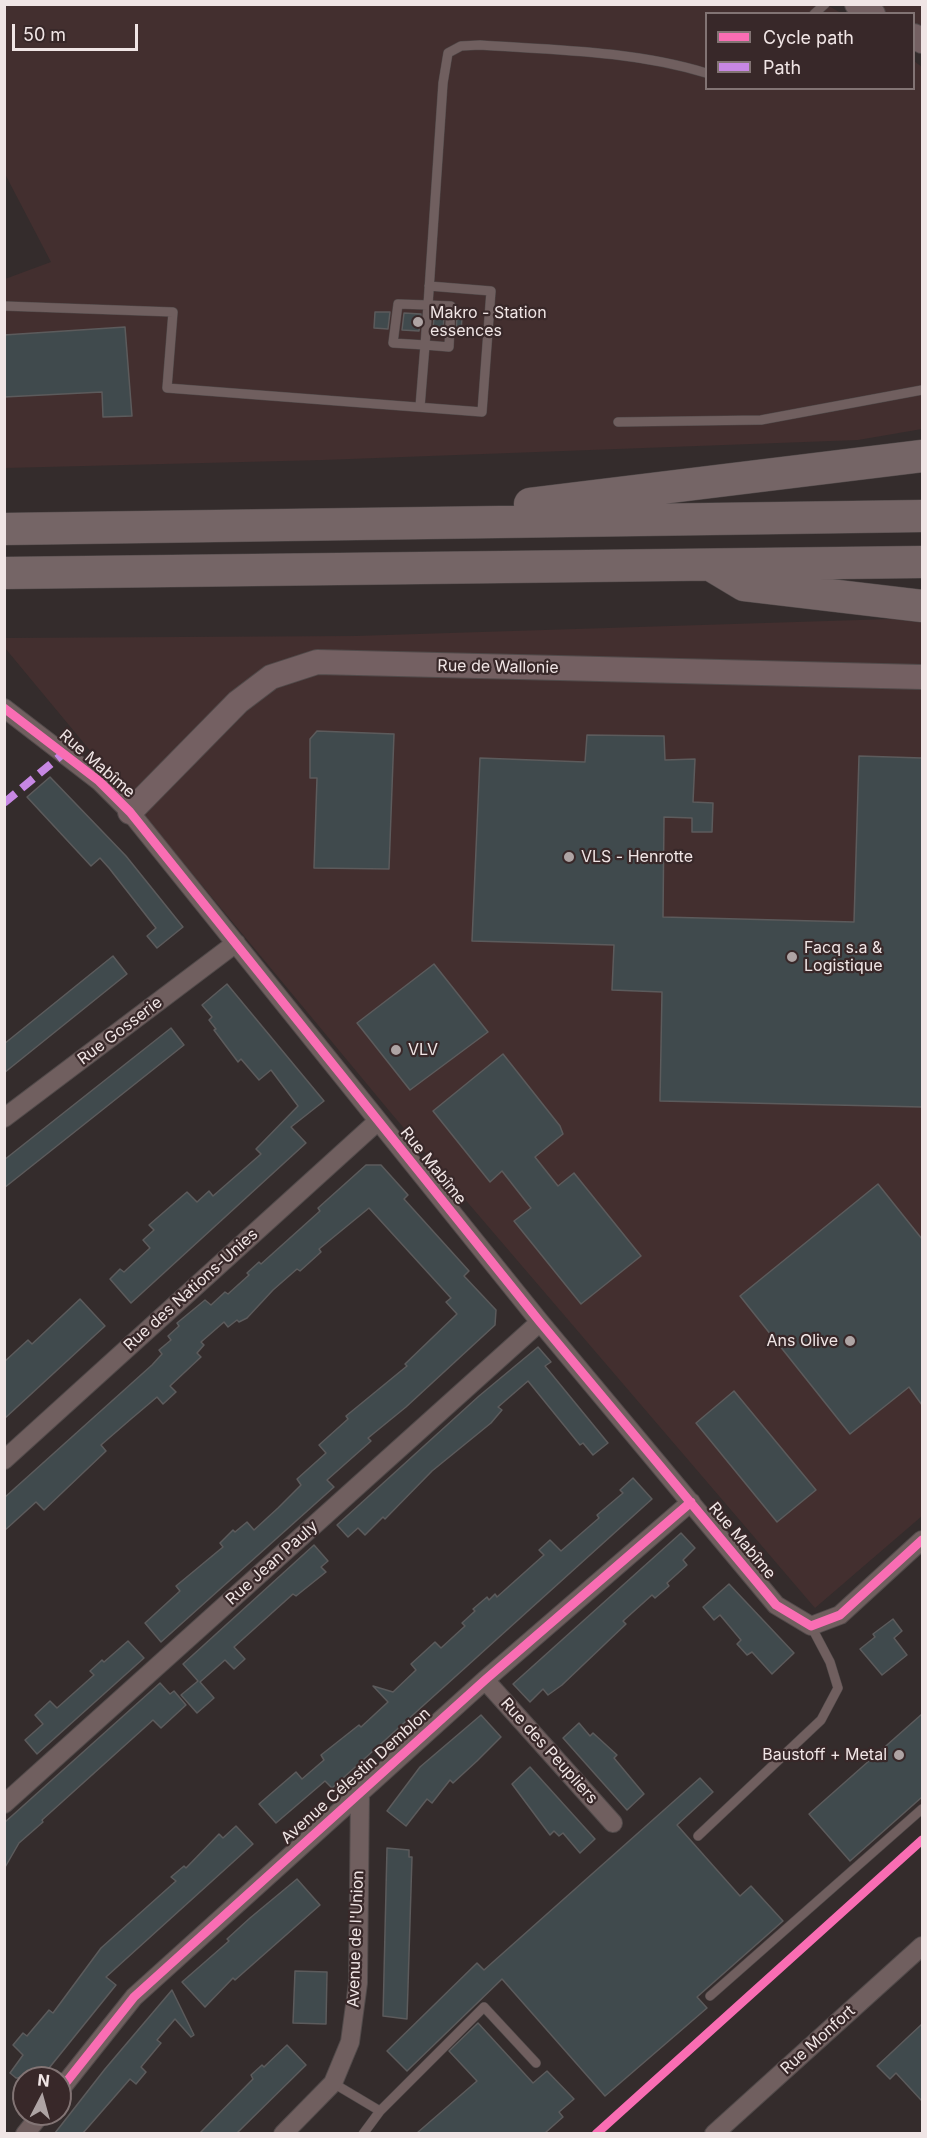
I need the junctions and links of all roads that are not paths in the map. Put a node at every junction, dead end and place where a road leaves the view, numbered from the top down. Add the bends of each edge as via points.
1 (856, 4) edge
2 (870, 12) edge
3 (705, 73) edge
4 (429, 286) junction
5 (428, 305) junction
6 (4, 306) edge
7 (425, 345) junction
8 (922, 390) edge
9 (420, 407) junction
10 (618, 422) dead end
11 (922, 456) edge
12 (922, 516) edge
13 (122, 528) junction
14 (4, 529) edge
15 (922, 562) edge
16 (711, 565) junction
17 (4, 573) edge
18 (922, 606) edge
19 (922, 677) edge
20 (4, 708) edge
21 (130, 812) junction
22 (236, 943) junction
23 (4, 1118) edge
24 (378, 1121) junction
25 (540, 1322) junction
26 (4, 1460) edge
27 (691, 1502) junction
28 (922, 1540) edge
29 (811, 1626) junction
30 (485, 1680) junction
31 (360, 1792) junction
32 (4, 1804) edge
33 (922, 1809) edge
34 (612, 1822) dead end
35 (698, 1836) dead end
36 (922, 1946) edge
37 (710, 1996) dead end
38 (536, 2063) dead end
39 (72, 2075) edge
40 (333, 2083) junction
41 (380, 2110) junction
42 (283, 2133) edge
43 (363, 2133) edge
44 (714, 2133) edge

1 - 2 street
3 - 4 lane via 671,62 600,53 480,45 461,46 448,53
4 - 5 lane
4 - 9 lane via 491,291 482,412
5 - 7 lane
5 - 7 lane via 451,306 449,347
5 - 7 lane via 398,304 393,344
6 - 9 lane via 173,312 167,388
7 - 9 lane
8 - 10 lane via 761,420
11 - 13 highway via 526,504 166,515
12 - 13 highway
13 - 14 highway
15 - 16 highway
16 - 17 highway
16 - 18 highway via 744,585
19 - 21 street, Rue de Wallonie via 316,662 271,678 238,702
20 - 21 street, Rue Mabîme via 99,781
21 - 22 street, Rue Mabîme
22 - 23 street, Rue Gosserie
22 - 24 street, Rue Mabîme
24 - 25 street, Rue Mabîme
24 - 26 street, Rue des Nations-Unies
25 - 27 street, Rue Mabîme
25 - 32 street, Rue Jean Pauly
27 - 29 street, Rue Mabîme via 776,1605
27 - 30 street, Avenue Célestin Demblon
28 - 29 street via 840,1615
29 - 35 lane via 830,1662 838,1688 821,1720
30 - 31 street, Avenue Célestin Demblon
30 - 34 street, Rue des Peupliers
31 - 39 street, Avenue Célestin Demblon via 134,1998
31 - 40 street, Avenue de l'Union via 358,1983 350,2042
33 - 37 lane
36 - 44 street, Rue Monfort
38 - 41 lane via 484,2007
40 - 41 lane
40 - 42 street, Avenue de l'Union
41 - 43 lane

